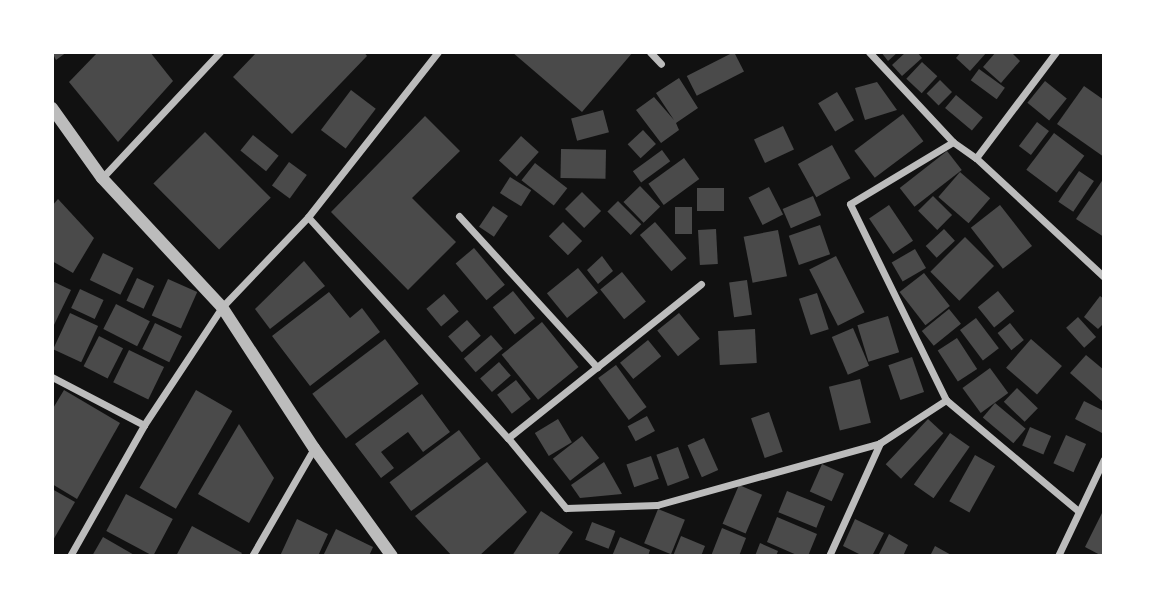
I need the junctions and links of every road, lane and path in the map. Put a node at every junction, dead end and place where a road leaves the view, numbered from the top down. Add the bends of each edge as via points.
1 (220, 52) edge
2 (438, 52) edge
3 (650, 52) edge
4 (869, 52) edge
5 (1056, 52) edge
6 (660, 64) dead end
7 (52, 108) edge
8 (953, 142) junction
9 (976, 158) junction
10 (102, 178) junction
11 (459, 216) dead end
12 (308, 217) junction
13 (1104, 277) edge
14 (701, 284) dead end
15 (222, 307) junction
16 (597, 366) junction
17 (52, 377) edge
18 (946, 400) junction
19 (144, 425) junction
20 (508, 438) junction
21 (880, 443) junction
22 (314, 448) junction
23 (1104, 458) edge
24 (1077, 510) junction
25 (70, 555) edge
26 (252, 555) edge
27 (392, 555) edge
28 (829, 555) edge
29 (1058, 555) edge

1 - 10 street
2 - 12 street
3 - 6 street
4 - 8 street
5 - 9 street
7 - 10 street
8 - 9 street
8 - 18 street via 850,204
9 - 13 street
10 - 15 street
11 - 16 street
12 - 15 street
12 - 20 street
14 - 16 street
15 - 19 street
15 - 22 street
16 - 20 street
17 - 19 street
18 - 21 street
18 - 24 street
19 - 25 street
20 - 21 street via 566,508 657,505
21 - 28 street
22 - 26 street
22 - 27 street
23 - 24 street
24 - 29 street

